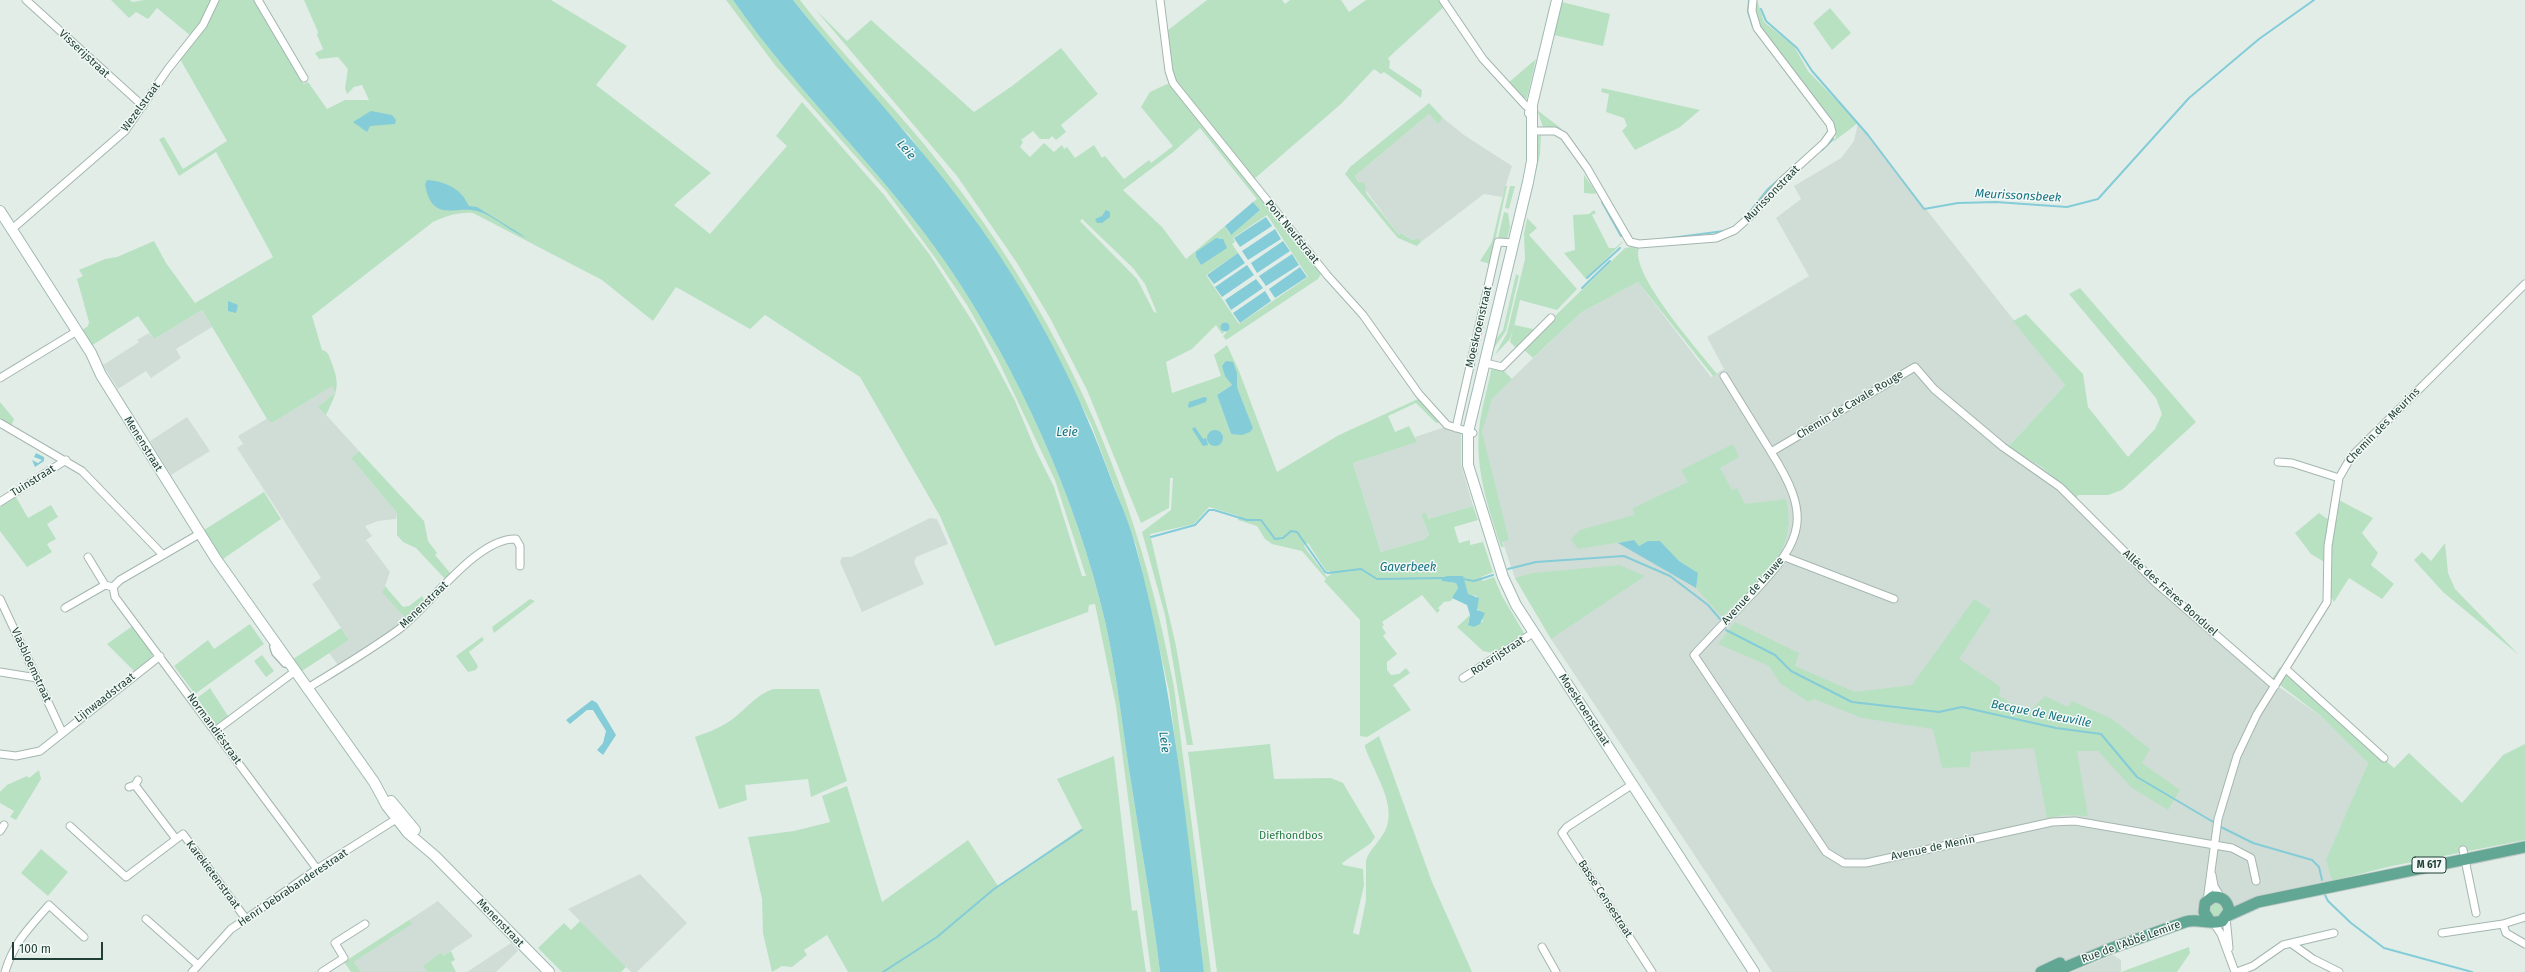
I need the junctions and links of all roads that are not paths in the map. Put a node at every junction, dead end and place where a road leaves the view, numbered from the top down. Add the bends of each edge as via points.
1 (26, 0) edge
2 (215, 0) edge
3 (258, 0) edge
4 (1160, 0) edge
5 (1443, 0) edge
6 (1557, 0) edge
7 (1753, 0) edge
8 (304, 78) dead end
9 (143, 106) junction
10 (1532, 107) junction
11 (1532, 131) junction
12 (1528, 182) junction
13 (0, 211) edge
14 (0, 215) edge
15 (0, 218) edge
16 (12, 230) junction
17 (1514, 244) junction
18 (2525, 284) edge
19 (1551, 318) dead end
20 (74, 332) junction
21 (1486, 363) junction
22 (1724, 376) dead end
23 (0, 378) edge
24 (0, 423) edge
25 (1456, 428) junction
26 (1471, 433) junction
27 (1771, 452) junction
28 (66, 460) junction
29 (2278, 462) dead end
30 (2339, 478) junction
31 (2052, 481) joint
32 (0, 502) edge
33 (199, 534) junction
34 (163, 554) junction
35 (1785, 556) junction
36 (88, 557) dead end
37 (520, 566) dead end
38 (105, 585) junction
39 (113, 587) junction
40 (0, 599) edge
41 (1894, 599) dead end
42 (65, 608) dead end
43 (1533, 633) junction
44 (1694, 654) joint
45 (160, 656) junction
46 (2286, 669) junction
47 (0, 672) edge
48 (294, 672) junction
49 (37, 678) junction
50 (1463, 678) dead end
51 (2275, 686) junction
52 (306, 689) junction
53 (215, 731) junction
54 (62, 732) junction
55 (0, 754) edge
56 (2384, 758) dead end
57 (134, 784) dead end
58 (1633, 784) junction
59 (400, 817) junction
60 (70, 826) dead end
61 (176, 839) junction
62 (2214, 845) junction
63 (2525, 847) edge
64 (2525, 852) edge
65 (2465, 857) junction
66 (2211, 867) junction
67 (317, 869) junction
68 (2256, 881) dead end
69 (2223, 899) junction
70 (2258, 902) junction
71 (2205, 904) junction
72 (2476, 913) dead end
73 (2227, 917) junction
74 (2525, 917) edge
75 (146, 919) dead end
76 (246, 919) junction
77 (1721, 920) junction
78 (2211, 921) junction
79 (365, 924) dead end
80 (2503, 924) junction
81 (2442, 932) dead end
82 (2334, 933) dead end
83 (84, 938) dead end
84 (2292, 944) junction
85 (2525, 944) edge
86 (1542, 947) dead end
87 (2231, 960) junction
88 (198, 965) junction
89 (2328, 970) edge
90 (5, 972) edge
91 (192, 972) edge
92 (322, 972) edge
93 (549, 972) edge
94 (1556, 972) edge
95 (1652, 972) edge
96 (1754, 972) edge
97 (1762, 972) edge
98 (2041, 972) edge
99 (2054, 972) edge
100 (2236, 972) edge
101 (2339, 972) edge

1 - 9 street, Visserijstraat
2 - 9 street, Wezelstraat via 203,25
3 - 8 street
4 - 25 street, Pont Neufstraat via 1169,71 1173,83 1322,269 1363,315 1419,394 1447,425
5 - 10 street via 1500,80 1526,106
6 - 10 main road, Moeskroenstraat
7 - 11 street, Murissonstraat via 1753,19 1757,28 1830,124 1832,132 1824,143 1782,181 1735,230 1716,238 1639,244 1630,242 1587,168 1564,136 1555,131
9 - 16 street, Wezelstraat via 125,131
10 - 11 main road, Moeskroenstraat
10 - 12 main road, Moeskroenstraat via 1525,138
11 - 12 main road, Moeskroenstraat via 1532,161
12 - 17 main road, Moeskroenstraat
13 - 16 main road, Menenstraat
14 - 15 street via 4,223
16 - 20 main road, Menenstraat
17 - 21 main road, Moeskroenstraat
17 - 25 street, Moeskroenstraat via 1498,242
18 - 30 street, Chemin des Meurins via 2351,457
19 - 21 street via 1502,367
20 - 23 street
20 - 33 main road, Menenstraat via 91,353 101,375
21 - 26 main road, Moeskroenstraat
22 - 27 street
24 - 28 street
25 - 26 street, Pont Neufstraat
26 - 43 main road, Moeskroenstraat via 1476,486 1507,587
27 - 31 street, Chemin de Cavale Rouge via 1915,367 1934,389 2002,447
27 - 35 street, Avenue de Lauwe via 1790,484 1796,506 1796,528
28 - 32 street, Tuinstraat
28 - 34 street via 82,471
29 - 30 street via 2292,463
30 - 46 street, Chemin des Meurins via 2328,546 2327,602
31 - 51 street, Allée des Frères Bonduel via 2155,582
33 - 34 street
33 - 48 main road, Menenstraat
34 - 39 street
35 - 41 street
35 - 44 street, Avenue de Lauwe
36 - 38 street
37 - 52 street, Menenstraat via 520,546 516,539 492,544 455,574 399,629
38 - 39 street
38 - 42 street
39 - 45 street, Normandiëstraat via 116,597
40 - 49 street, Vlasbloemstraat
43 - 50 street, Roterijstraat
43 - 58 main road, Moeskroenstraat
44 - 62 street, Avenue de Menin via 1819,844 1830,856 1839,861 1848,864 1866,863 2064,821 2094,823
45 - 53 street, Normandiëstraat
45 - 54 street, Lijnwaadstraat
46 - 51 street, Chemin des Meurins
46 - 56 street
47 - 49 street
48 - 52 main road, Menenstraat
48 - 53 street
49 - 54 street, Vlasbloemstraat
51 - 62 street, Chemin des Meurins via 2242,743 2226,788
52 - 59 main road, Menenstraat
53 - 67 street, Normandiëstraat
54 - 55 street, Lijnwaadstraat via 40,751 29,755
57 - 61 street, Karekietenstraat
58 - 77 main road, Moeskroenstraat
58 - 95 street, Basse Censestraat via 1567,827 1562,833
59 - 67 street, Henri Debrabanderestraat
59 - 93 main road, Menenstraat
60 - 61 street via 126,877
61 - 76 street, Karekietenstraat via 183,834
62 - 66 street, Chemin des Meurins
62 - 68 street, Avenue de Menin via 2247,854 2251,858
63 - 65 main road, Rue de l'Abbé Lemire / M 617
64 - 65 main road, Rue de l'Abbé Lemire / M 617
65 - 70 main road, Rue de l'Abbé Lemire / M 617 via 2376,881 2333,886
65 - 72 street
66 - 69 street, Chemin des Meurins via 2214,886
66 - 71 street, Chemin des Meurins
67 - 76 street, Henri Debrabanderestraat
69 - 70 main road, Rue de l'Abbé Lemire / M 617
69 - 71 main road, Rue de l'Abbé Lemire via 2213,897
69 - 73 main road via 2229,909
70 - 73 main road, Rue de l'Abbé Lemire / M 617
71 - 78 main road via 2205,915
71 - 98 main road, Rue de l'Abbé Lemire via 2192,915 2113,941
73 - 78 main road, Rue de l'Abbé Lemire via 2220,922
73 - 87 street
74 - 80 street
75 - 88 street
76 - 88 street, Henri Debrabanderestraat via 231,930
77 - 96 main road, Moeskroenstraat
77 - 97 main road, Moeskroenstraat
78 - 87 street
78 - 99 main road, Rue de l'Abbé Lemire via 2184,922 2104,950
79 - 92 street via 335,943 344,958
80 - 81 street
80 - 85 street via 2506,933
82 - 84 street
83 - 90 street via 49,905 21,936 12,950
84 - 89 street
84 - 100 street via 2283,945 2256,964
86 - 94 street
87 - 100 street
88 - 91 street, Henri Debrabanderestraat
89 - 101 street

